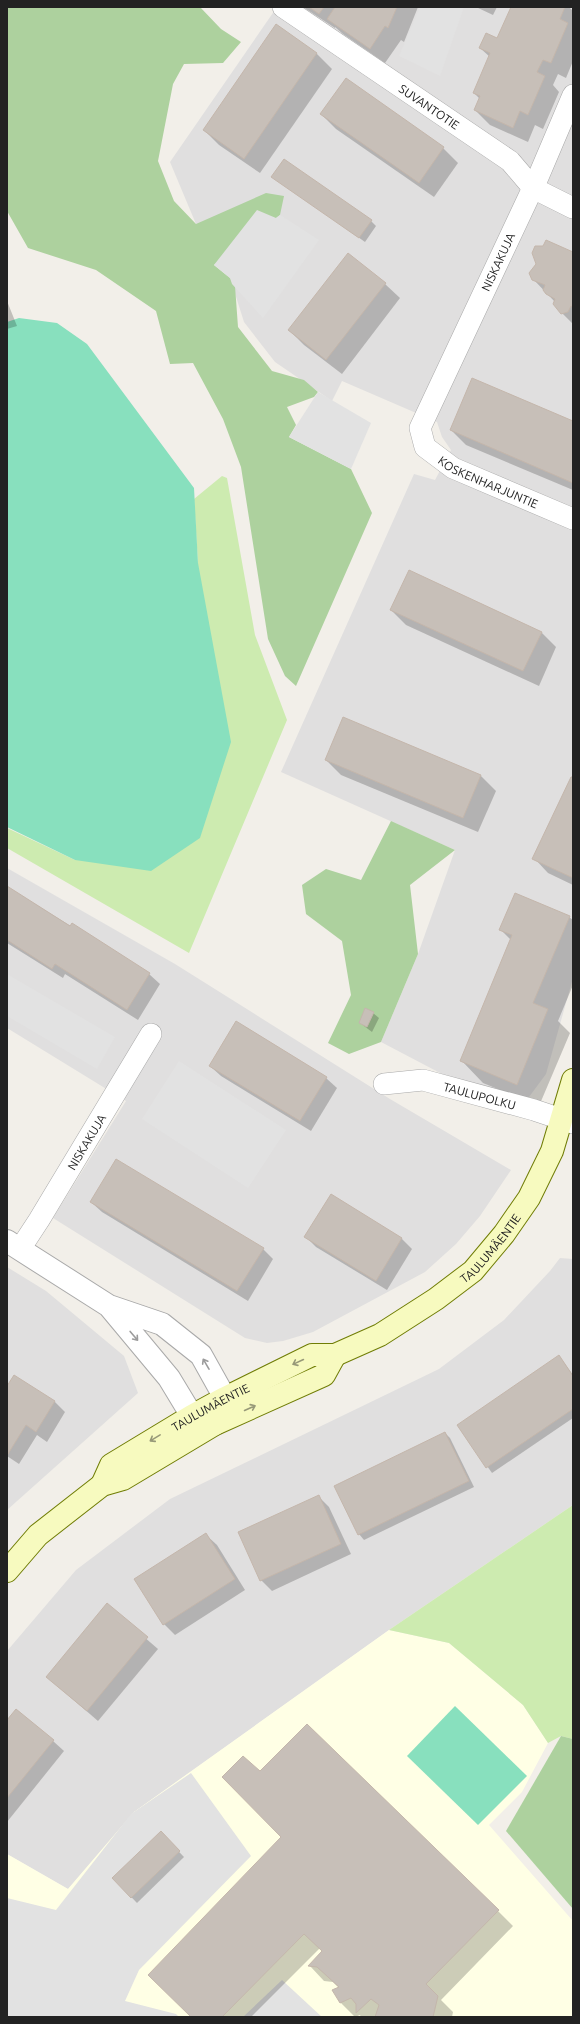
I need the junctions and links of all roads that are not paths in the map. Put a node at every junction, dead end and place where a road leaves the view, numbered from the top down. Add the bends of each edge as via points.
1 (283, 7) edge
2 (573, 95) edge
3 (533, 188) junction
4 (573, 208) edge
5 (420, 428) joint
6 (573, 519) edge
7 (151, 1034) dead end
8 (573, 1080) edge
9 (384, 1084) dead end
10 (567, 1122) edge
11 (13, 1245) edge
12 (109, 1306) junction
13 (335, 1355) junction
14 (225, 1398) junction
15 (192, 1416) junction
16 (215, 1424) junction
17 (102, 1485) junction
18 (7, 1570) edge

1 - 3 street, SUVANTOTIE via 510,161
2 - 3 street, NISKAKUJA
3 - 4 street, SUVANTOTIE
3 - 5 street, NISKAKUJA
5 - 6 street, KOSKENHARJUNTIE via 424,447 453,468
7 - 11 street, NISKAKUJA via 43,1213
8 - 10 main road, TAULUMÄENTIE
9 - 10 street, TAULUPOLKU via 423,1080 534,1110
10 - 13 main road, TAULUMÄENTIE via 529,1198 504,1234 473,1271 436,1299 380,1335
11 - 12 street
14 -> 12 street via 201,1355 162,1324
12 -> 15 street via 169,1378
13 -> 14 main road, TAULUMÄENTIE via 312,1355
16 -> 13 main road, TAULUMÄENTIE via 324,1375
14 - 15 main road, TAULUMÄENTIE
14 - 16 street
15 - 16 street
15 -> 17 main road, TAULUMÄENTIE via 111,1465
16 - 17 main road, TAULUMÄENTIE via 124,1479
17 - 18 main road, TAULUMÄENTIE via 38,1535

